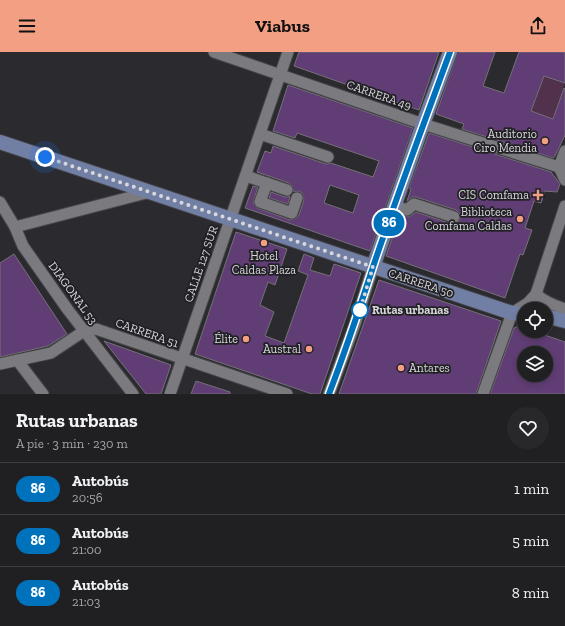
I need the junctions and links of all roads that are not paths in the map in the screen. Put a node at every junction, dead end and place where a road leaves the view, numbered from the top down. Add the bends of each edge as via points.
1 (214, 52) edge
2 (288, 52) edge
3 (450, 52) edge
4 (280, 75) junction
5 (423, 124) junction
6 (260, 134) junction
7 (0, 142) edge
8 (565, 151) edge
9 (328, 157) dead end
10 (559, 167) junction
11 (246, 176) junction
12 (565, 180) edge
13 (267, 183) junction
14 (287, 190) dead end
15 (150, 192) junction
16 (297, 198) dead end
17 (0, 202) edge
18 (395, 206) junction
19 (565, 206) edge
20 (454, 217) dead end
21 (231, 218) junction
22 (15, 227) junction
23 (373, 267) junction
24 (536, 294) junction
25 (529, 302) edge
26 (565, 309) edge
27 (517, 314) edge
28 (517, 316) edge
29 (553, 318) edge
30 (565, 321) edge
31 (84, 332) junction
32 (182, 359) junction
33 (17, 360) junction
34 (0, 364) edge
35 (43, 394) edge
36 (133, 394) edge
37 (170, 394) edge
38 (287, 394) edge
39 (329, 394) edge
40 (483, 394) edge

1 - 4 street, CARRERA 49
2 - 4 street, CALLE 127 SUR
3 - 5 main road
4 - 5 street, CARRERA 49
4 - 6 street, CALLE 127 SUR
5 - 10 street, CARRERA 49
5 - 18 main road
6 - 9 street
6 - 11 street, CALLE 127 SUR
7 - 15 main road, CARRERA 50
8 - 10 street
10 - 12 street
11 - 13 street
11 - 21 street, CALLE 127 SUR
13 - 14 street
13 - 16 street via 260,202 292,213
15 - 21 main road, CARRERA 50
15 - 22 street
17 - 22 street, DIAGONAL 53
18 - 20 street via 407,210 414,204
18 - 23 main road
19 - 24 street
21 - 23 main road, CARRERA 50
21 - 32 street, CALLE 127 SUR
22 - 31 street, DIAGONAL 53 via 23,246
23 - 27 main road, CARRERA 50
23 - 39 street
24 - 25 street
24 - 26 street via 550,304
28 - 40 street
29 - 30 main road
31 - 32 street, CARRERA 51 via 96,329
31 - 33 street via 51,353
31 - 36 street, DIAGONAL 53
32 - 37 street, CALLE 127 SUR
32 - 38 street, CARRERA 51
33 - 34 street
33 - 35 street

